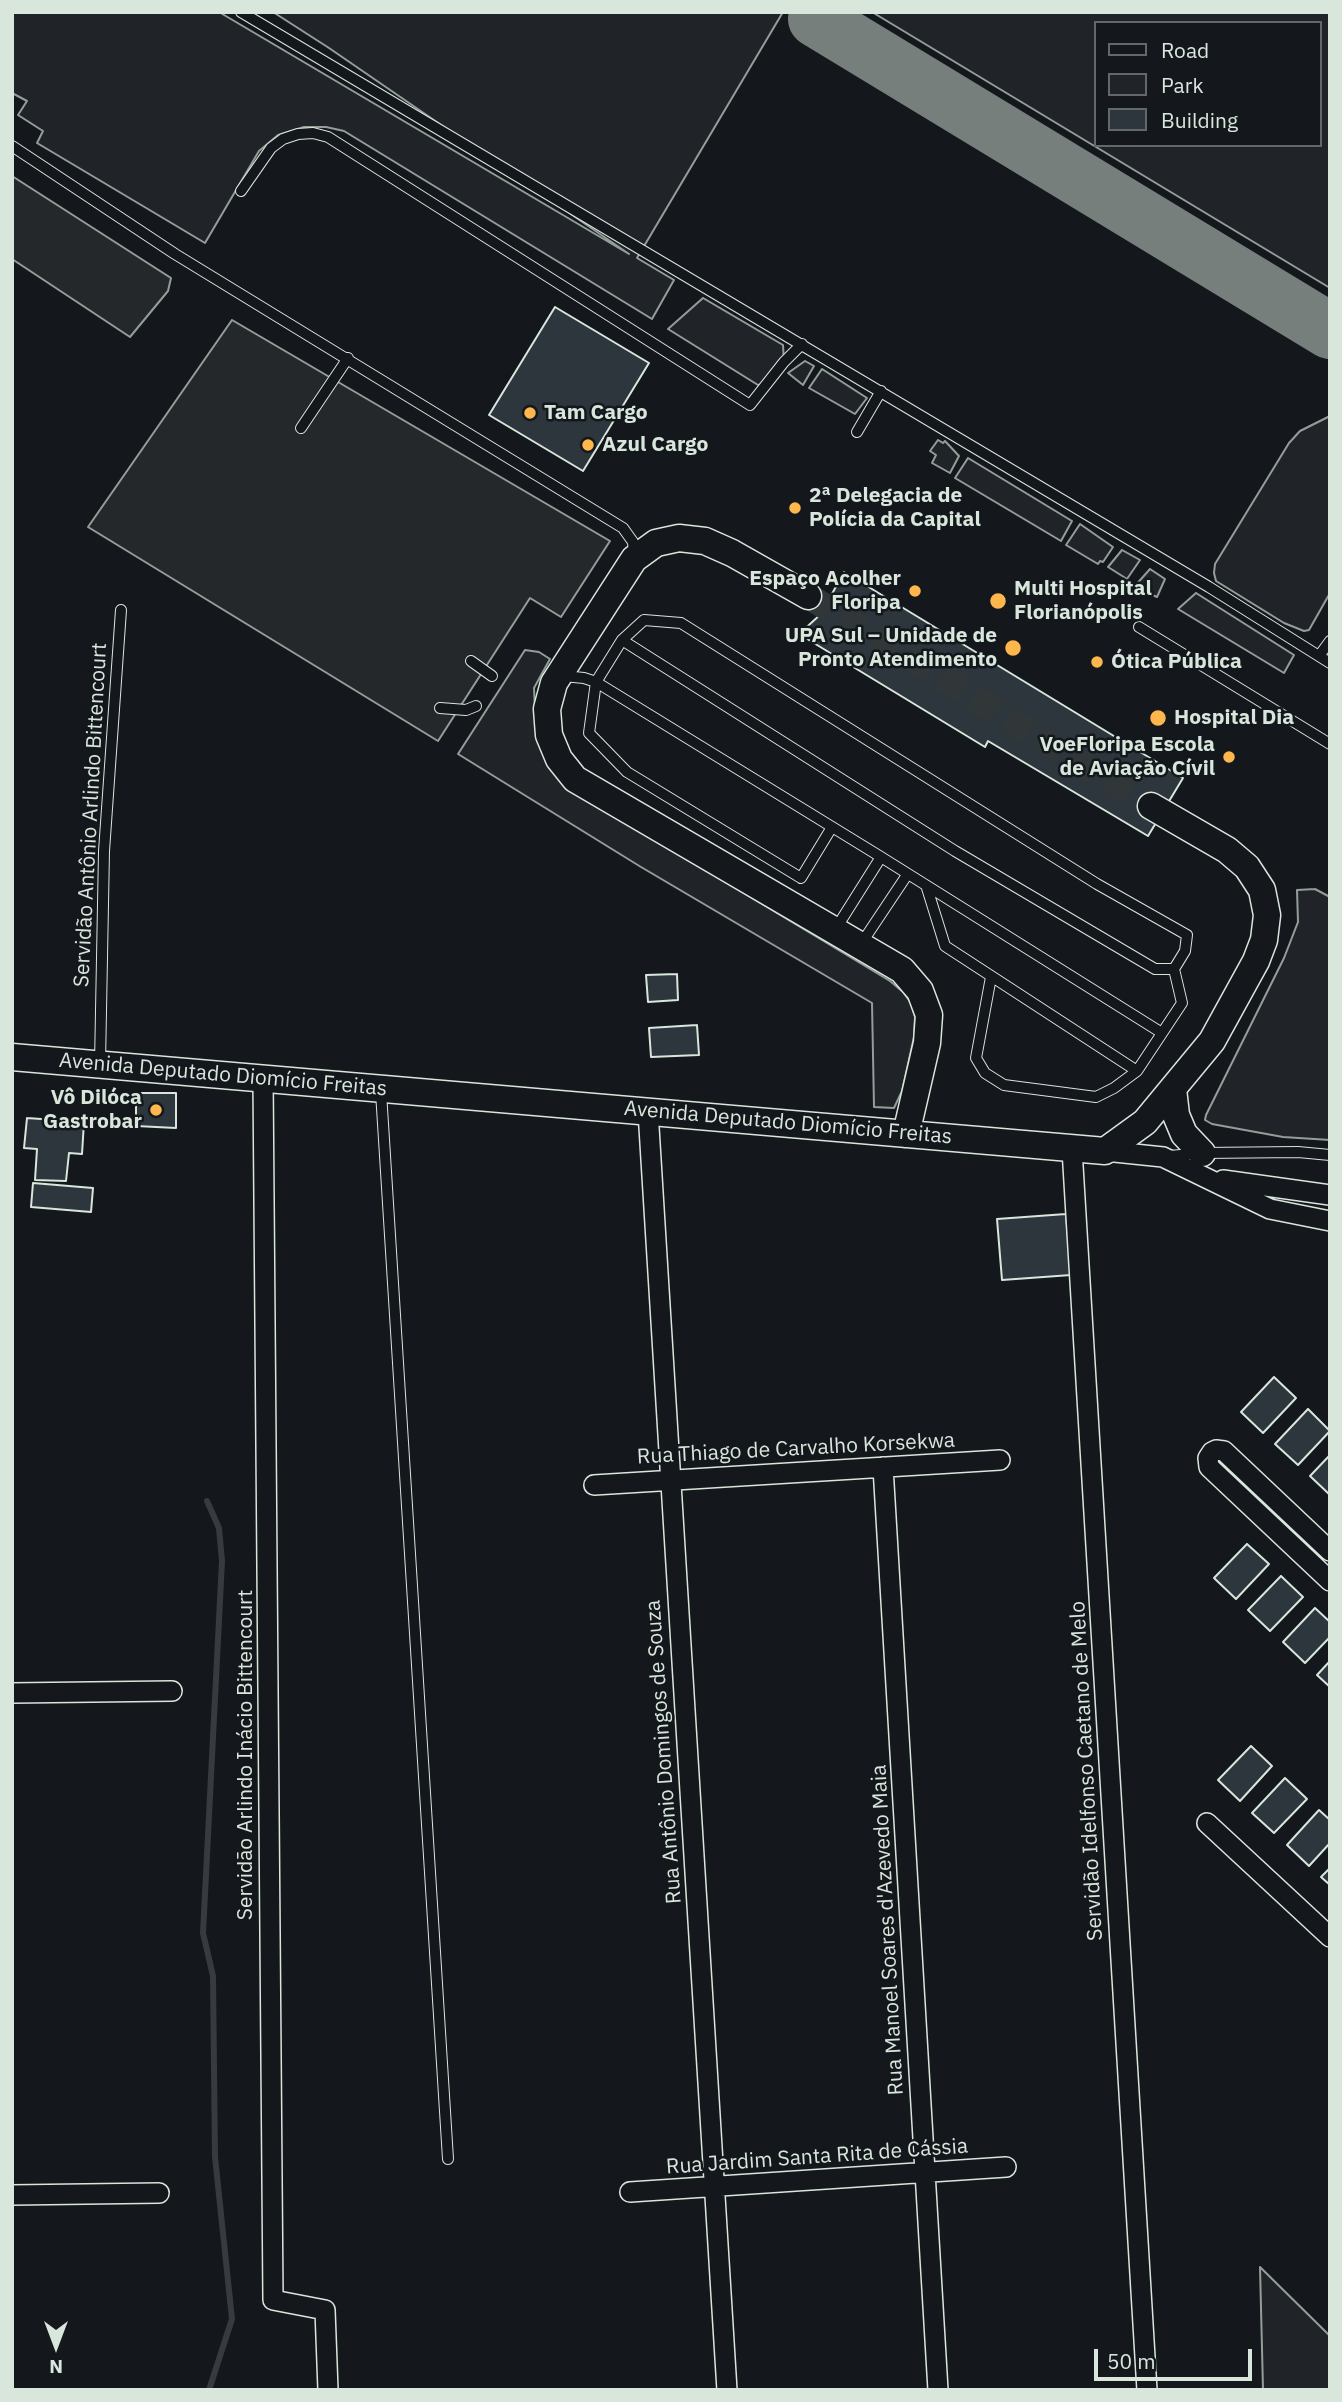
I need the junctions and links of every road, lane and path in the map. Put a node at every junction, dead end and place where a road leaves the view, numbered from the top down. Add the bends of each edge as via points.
1 (241, 12) edge
2 (12, 146) edge
3 (241, 191) dead end
4 (803, 344) junction
5 (348, 358) junction
6 (881, 391) junction
7 (300, 428) dead end
8 (857, 432) dead end
9 (634, 559) junction
10 (808, 596) tunnel mouth
11 (121, 610) dead end
12 (1139, 627) dead end
13 (622, 640) junction
14 (1330, 641) edge
15 (1319, 656) junction
16 (471, 661) dead end
17 (1330, 663) edge
18 (559, 675) junction
19 (492, 676) dead end
20 (596, 682) junction
21 (476, 706) dead end
22 (440, 708) dead end
23 (1330, 744) edge
24 (1151, 806) tunnel mouth
25 (832, 827) junction
26 (881, 857) junction
27 (907, 875) junction
28 (928, 888) junction
29 (835, 931) junction
30 (860, 945) junction
31 (1174, 969) junction
32 (991, 977) junction
33 (1162, 1033) junction
34 (12, 1057) edge
35 (100, 1064) junction
36 (1137, 1071) junction
37 (263, 1078) junction
38 (381, 1088) junction
39 (1174, 1088) junction
40 (648, 1111) junction
41 (906, 1134) junction
42 (1072, 1149) junction
43 (1105, 1151) junction
44 (1330, 1155) edge
45 (1203, 1165) junction
46 (1330, 1195) edge
47 (1330, 1221) edge
48 (1000, 1460) dead end
49 (883, 1467) junction
50 (670, 1479) junction
51 (594, 1485) dead end
52 (1330, 1551) edge
53 (1330, 1581) edge
54 (172, 1691) dead end
55 (12, 1693) edge
56 (1207, 1823) dead end
57 (1330, 1937) edge
58 (448, 2159) dead end
59 (1006, 2167) dead end
60 (925, 2172) junction
61 (714, 2185) junction
62 (631, 2192) dead end
63 (159, 2193) dead end
64 (12, 2195) edge
65 (328, 2390) edge
66 (727, 2390) edge
67 (938, 2390) edge
68 (1147, 2390) edge

1 - 4 lane
2 - 5 lane via 175,254
3 - 4 lane via 271,148 284,139 313,133 328,137 750,405
4 - 6 lane
5 - 7 lane
5 - 9 lane via 623,528 633,542
6 - 8 lane
6 - 15 lane
9 - 10 street via 656,543 679,538 705,541
9 - 18 street
11 - 35 lane, Servidão Antônio Arlindo Bittencourt via 104,851
12 - 23 lane
13 - 20 lane
13 - 31 lane via 956,851 1155,969
13 - 31 lane via 644,620 681,623 1186,935 1185,951
14 - 15 lane
15 - 17 lane
16 - 19 lane
18 - 20 lane
18 - 29 street via 547,709 549,735 559,759 575,779
20 - 25 lane
20 - 25 lane via 589,733 627,772 801,878
21 - 22 lane
24 - 39 street via 1227,850 1247,867 1262,890 1267,915 1256,961 1212,1041
25 - 26 lane
26 - 27 lane
26 - 29 lane
27 - 28 lane
27 - 30 lane
28 - 32 lane via 945,946
28 - 33 lane
29 - 30 street
30 - 41 street via 902,970 920,991 929,1015 928,1044
31 - 33 lane via 1182,1003
32 - 36 lane
32 - 36 lane via 976,1058 985,1073 1004,1085 1096,1097
33 - 36 lane
34 - 35 street, Avenida Deputado Diomício Freitas
35 - 37 street, Avenida Deputado Diomício Freitas
37 - 38 street, Avenida Deputado Diomício Freitas
37 - 65 street, Servidão Arlindo Inácio Bittencourt via 273,2300 325,2310
38 - 40 street, Avenida Deputado Diomício Freitas
38 - 58 lane
39 - 43 street via 1144,1122
39 - 45 street via 1176,1115
40 - 41 street, Avenida Deputado Diomício Freitas
40 - 50 street, Rua Antônio Domingos de Souza
41 - 42 street, Avenida Deputado Diomício Freitas
42 - 43 street, Avenida Deputado Diomício Freitas
42 - 68 street, Servidão Idelfonso Caetano de Melo
43 - 45 street
44 - 45 lane via 1298,1152
45 - 46 street
45 - 47 street via 1270,1209
48 - 49 street, Rua Thiago de Carvalho Korsekwa
49 - 50 street, Rua Thiago de Carvalho Korsekwa
49 - 60 street, Rua Manoel Soares d'Azevedo Maia
50 - 51 street, Rua Thiago de Carvalho Korsekwa
50 - 61 street, Rua Antônio Domingos de Souza
52 - 53 street via 1224,1451 1212,1452 1209,1468
54 - 55 street
56 - 57 street
59 - 60 street, Rua Jardim Santa Rita de Cássia
60 - 61 street, Rua Jardim Santa Rita de Cássia
60 - 67 street, Rua Manoel Soares d'Azevedo Maia
61 - 62 street, Rua Jardim Santa Rita de Cássia
61 - 66 street, Rua Antônio Domingos de Souza
63 - 64 street

